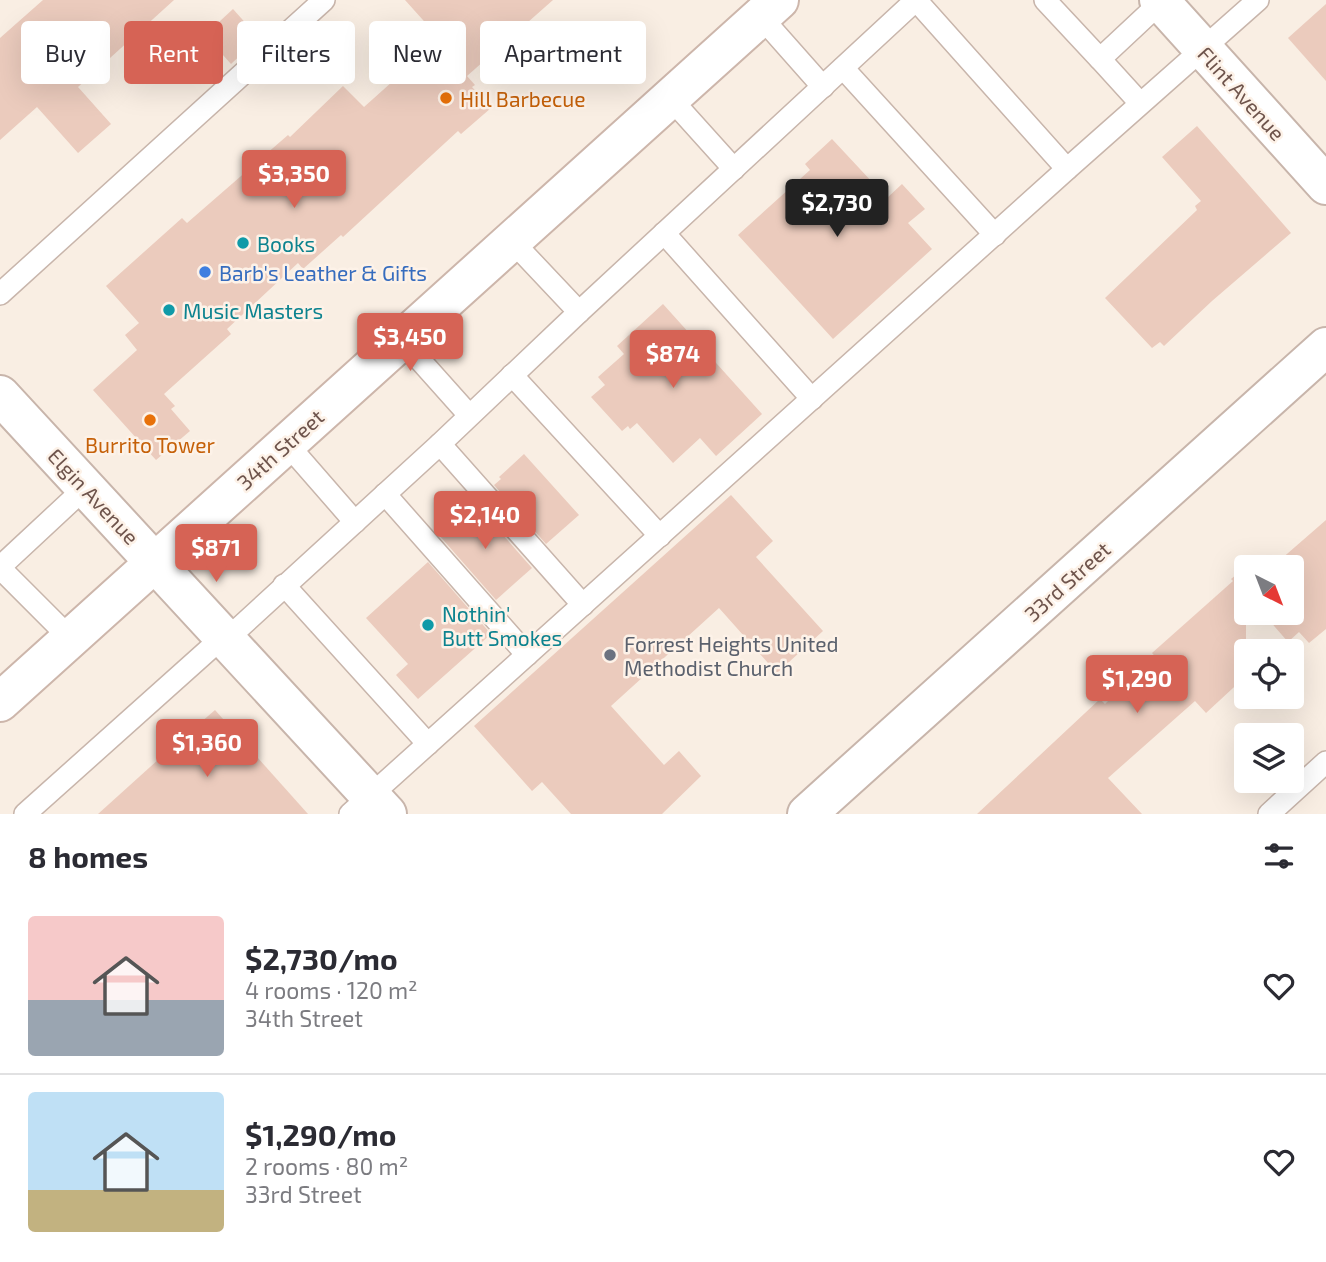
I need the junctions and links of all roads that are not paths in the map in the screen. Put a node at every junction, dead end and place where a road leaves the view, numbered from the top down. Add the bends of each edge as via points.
1 (324, 0) edge
2 (1045, 0) edge
3 (1258, 0) edge
4 (1160, 1) edge
5 (906, 3) edge
6 (770, 8) edge
7 (1203, 50) junction
8 (1100, 59) junction
9 (843, 68) junction
10 (823, 86) junction
11 (670, 98) junction
12 (1140, 103) junction
13 (734, 169) junction
14 (1067, 169) junction
15 (1326, 186) edge
16 (664, 233) junction
17 (995, 235) junction
18 (512, 241) junction
19 (0, 294) edge
20 (579, 312) junction
21 (402, 340) junction
22 (1326, 347) edge
23 (512, 374) junction
24 (0, 395) edge
25 (812, 398) junction
26 (469, 415) junction
27 (286, 444) junction
28 (440, 444) junction
29 (86, 487) junction
30 (384, 494) junction
31 (355, 522) junction
32 (660, 536) junction
33 (155, 562) junction
34 (0, 567) edge
35 (284, 585) junction
36 (583, 605) junction
37 (225, 637) junction
38 (70, 638) junction
39 (527, 655) junction
40 (0, 702) edge
41 (428, 744) junction
42 (1326, 762) edge
43 (369, 808) edge
44 (26, 814) edge
45 (807, 814) edge
46 (1269, 814) edge

1 - 19 lane
2 - 8 lane
3 - 7 lane
4 - 7 street, Flint Avenue
4 - 8 lane
5 - 9 lane
5 - 14 lane
6 - 10 lane
6 - 11 street, 34th Street
7 - 12 lane
7 - 15 street, Flint Avenue
8 - 12 lane
9 - 10 lane
9 - 17 lane
10 - 13 lane
11 - 13 lane
11 - 18 street, 34th Street
12 - 14 lane
13 - 16 lane
14 - 17 lane
16 - 20 lane
16 - 25 lane
17 - 25 lane
18 - 20 lane
18 - 21 street, 34th Street
20 - 23 lane
21 - 26 lane
21 - 27 street, 34th Street
22 - 45 street, 33rd Street
23 - 26 lane
23 - 32 lane
24 - 29 street, Elgin Avenue
25 - 32 lane
26 - 28 lane
27 - 31 lane
27 - 33 street, 34th Street
28 - 30 lane
28 - 36 lane
29 - 33 street, Elgin Avenue
29 - 34 lane
30 - 31 lane
30 - 39 lane
31 - 35 lane
32 - 36 lane
33 - 37 street, Elgin Avenue
33 - 38 street, 34th Street
34 - 38 lane
35 - 37 lane
35 - 41 lane
36 - 39 lane
37 - 43 street, Elgin Avenue
37 - 44 lane
38 - 40 street, 34th Street
39 - 41 lane
41 - 43 lane
42 - 46 lane

